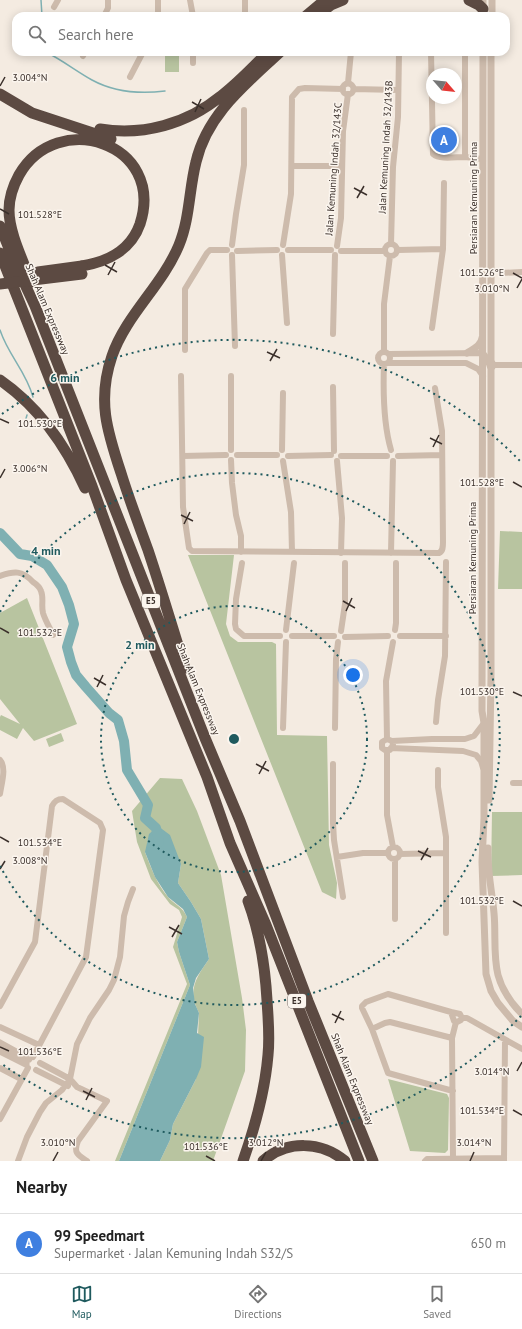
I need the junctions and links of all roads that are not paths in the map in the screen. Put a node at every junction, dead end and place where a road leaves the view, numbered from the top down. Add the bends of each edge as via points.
1 (58, 0) edge
2 (108, 0) edge
3 (158, 0) edge
4 (190, 0) edge
5 (245, 0) edge
6 (325, 0) edge
7 (343, 0) edge
8 (469, 0) edge
9 (492, 0) edge
10 (54, 7) dead end
11 (486, 10) edge
12 (106, 12) edge
13 (158, 12) edge
14 (192, 12) edge
15 (245, 12) edge
16 (311, 12) edge
17 (322, 12) edge
18 (141, 56) edge
19 (194, 56) edge
20 (264, 56) edge
21 (276, 56) edge
22 (351, 56) edge
23 (398, 56) edge
24 (431, 56) edge
25 (465, 56) edge
26 (483, 56) edge
27 (492, 56) edge
28 (193, 63) dead end
29 (130, 77) dead end
30 (348, 83) junction
31 (343, 89) junction
32 (354, 89) junction
33 (398, 90) junction
34 (0, 94) edge
35 (348, 94) junction
36 (244, 110) dead end
37 (72, 125) junction
38 (465, 157) junction
39 (483, 158) junction
40 (292, 166) junction
41 (342, 166) junction
42 (444, 183) dead end
43 (0, 226) edge
44 (391, 244) junction
45 (232, 245) junction
46 (283, 245) junction
47 (339, 248) junction
48 (443, 249) junction
49 (227, 250) junction
50 (277, 250) junction
51 (288, 250) junction
52 (398, 250) junction
53 (385, 251) junction
54 (0, 253) edge
55 (235, 253) junction
56 (333, 253) junction
57 (282, 255) junction
58 (390, 256) junction
59 (82, 270) junction
60 (522, 272) edge
61 (501, 273) dead end
62 (0, 276) edge
63 (0, 284) edge
64 (35, 306) junction
65 (287, 323) dead end
66 (432, 328) dead end
67 (483, 333) junction
68 (333, 334) dead end
69 (235, 346) dead end
70 (185, 350) dead end
71 (386, 353) junction
72 (467, 353) junction
73 (483, 353) junction
74 (386, 364) junction
75 (522, 365) edge
76 (492, 367) junction
77 (181, 376) dead end
78 (232, 376) dead end
79 (0, 380) edge
80 (483, 386) junction
81 (333, 387) dead end
82 (435, 388) dead end
83 (283, 393) dead end
84 (231, 450) junction
85 (282, 450) junction
86 (391, 450) junction
87 (333, 453) junction
88 (237, 455) junction
89 (278, 455) junction
90 (442, 455) junction
91 (183, 456) junction
92 (226, 456) junction
93 (341, 456) junction
94 (387, 456) junction
95 (398, 456) junction
96 (285, 458) junction
97 (231, 460) junction
98 (337, 461) junction
99 (393, 461) junction
100 (240, 552) junction
101 (292, 552) junction
102 (341, 552) junction
103 (391, 553) junction
104 (446, 562) dead end
105 (242, 563) dead end
106 (345, 563) dead end
107 (396, 563) dead end
108 (294, 564) dead end
109 (0, 576) edge
110 (126, 580) junction
111 (286, 630) junction
112 (395, 630) junction
113 (341, 631) junction
114 (53, 635) dead end
115 (280, 636) junction
116 (292, 636) junction
117 (334, 636) junction
118 (388, 636) junction
119 (400, 636) junction
120 (446, 636) junction
121 (345, 637) junction
122 (286, 642) junction
123 (338, 642) junction
124 (393, 642) junction
125 (436, 722) dead end
126 (484, 723) junction
127 (283, 728) dead end
128 (335, 728) dead end
129 (205, 738) junction
130 (389, 740) junction
131 (447, 740) junction
132 (389, 750) junction
133 (447, 750) junction
134 (0, 760) edge
135 (333, 764) dead end
136 (438, 770) dead end
137 (484, 774) junction
138 (513, 783) dead end
139 (522, 783) edge
140 (0, 794) edge
141 (230, 843) junction
142 (393, 847) junction
143 (388, 853) junction
144 (446, 853) junction
145 (337, 856) junction
146 (398, 856) junction
147 (133, 889) dead end
148 (343, 897) dead end
149 (485, 904) junction
150 (493, 904) junction
151 (395, 920) dead end
152 (446, 933) dead end
153 (0, 1006) edge
154 (451, 1012) junction
155 (522, 1014) edge
156 (462, 1018) junction
157 (456, 1022) junction
158 (0, 1026) edge
159 (522, 1026) edge
160 (372, 1030) junction
161 (452, 1038) junction
162 (505, 1040) junction
163 (0, 1043) edge
164 (39, 1045) junction
165 (522, 1050) edge
166 (0, 1051) edge
167 (29, 1062) junction
168 (40, 1063) junction
169 (0, 1068) edge
170 (36, 1070) junction
171 (21, 1079) junction
172 (70, 1079) junction
173 (65, 1086) junction
174 (77, 1086) junction
175 (453, 1091) junction
176 (0, 1118) edge
177 (453, 1158) junction
178 (504, 1160) edge
179 (18, 1161) edge
180 (87, 1161) edge
181 (243, 1161) edge
182 (263, 1161) edge
183 (345, 1161) edge
184 (359, 1161) edge
185 (373, 1161) edge
186 (425, 1161) edge

1 - 10 street
2 - 12 street
3 - 13 street
4 - 14 street
5 - 15 street
6 - 16 highway
7 - 17 highway
8 - 11 highway
9 - 11 street
18 - 29 street
19 - 28 street
20 - 37 highway via 221,96 195,114 181,120 138,131 113,132
21 - 129 highway via 229,101 209,129 199,149 187,220 179,246 165,273 118,342 109,367 105,390 105,413 110,442 153,564 200,712
22 - 30 street
23 - 33 street, Jalan Kemuning Indah 32/143B
24 - 38 street via 433,154 439,157
25 - 38 street
26 - 39 street, Persiaran Kemuning Prima
27 - 76 street, Persiaran Kemuning Prima
30 - 31 street
30 - 32 street via 352,84
31 - 35 street
31 - 40 street via 305,88 299,89 292,97
32 - 33 street
32 - 35 street
33 - 44 street, Jalan Kemuning Indah 32/143B
34 - 37 highway via 32,112
35 - 41 street, Jalan Kemuning Indah 32/143C
36 - 45 street via 244,165
37 - 59 highway via 109,138 130,151 145,172 151,202 148,223 133,249 110,265
38 - 39 street
39 - 67 street, Persiaran Kemuning Prima
40 - 41 street
40 - 46 street via 291,194
41 - 47 street, Jalan Kemuning Indah 32/143C
42 - 48 street
43 - 64 highway, Shah Alam Expressway / E5
44 - 52 street via 396,245
44 - 53 street via 386,246
45 - 49 street
45 - 55 street via 235,246
46 - 50 street
46 - 51 street
47 - 53 street
47 - 56 street via 339,254
48 - 52 street
48 - 66 street
49 - 55 street via 228,253
49 - 70 street via 210,250 185,289
50 - 55 street
50 - 57 street
51 - 56 street
51 - 57 street via 286,255
52 - 58 street via 395,255
53 - 58 street
54 - 110 highway, E5 via 75,442
55 - 69 street
56 - 68 street
57 - 65 street
58 - 71 street via 384,304
59 - 62 highway, bridge
59 - 63 highway, bridge
59 - 64 highway via 115,255 129,242 137,231 144,203 137,173 124,155 100,142 72,140 43,150 27,164 15,183 9,202 12,230 32,285
60 - 61 street
64 - 129 highway, Shah Alam Expressway / E5
67 - 72 street via 478,346
67 - 73 street, Persiaran Kemuning Prima
71 - 72 street
71 - 74 street via 390,359
71 - 74 street via 379,355 378,358 379,362
72 - 73 street
73 - 76 street
73 - 80 street, Persiaran Kemuning Prima
74 - 80 street via 466,363 481,372
74 - 86 street via 383,383
75 - 76 street
76 - 150 street, Persiaran Kemuning Prima via 488,861
77 - 91 street
78 - 84 street
79 - 110 highway via 27,402 67,452
80 - 126 street, Persiaran Kemuning Prima
81 - 87 street
82 - 90 street via 442,430
83 - 85 street
84 - 88 street
84 - 92 street
85 - 89 street
85 - 96 street via 286,451
86 - 94 street
86 - 95 street via 396,451
87 - 93 street via 339,452
87 - 96 street
87 - 98 street via 332,460
88 - 89 street
88 - 97 street via 235,460
89 - 96 street via 280,460
90 - 95 street
90 - 103 street via 442,550 439,553
91 - 92 street
91 - 100 street via 183,507 190,550
92 - 97 street
93 - 94 street
93 - 98 street
94 - 99 street
95 - 99 street
96 - 101 street
97 - 100 street via 235,507 241,536
98 - 102 street via 342,518
99 - 103 street
100 - 101 street
101 - 102 street
102 - 103 street
104 - 120 street
105 - 115 street via 236,599 236,629 244,636
106 - 113 street via 345,604
107 - 112 street
108 - 111 street
109 - 114 street via 9,572 19,572 33,581 41,590 42,609
110 - 141 highway, E5 via 207,777
111 - 115 street via 281,632
111 - 116 street
112 - 118 street
112 - 119 street
113 - 117 street via 336,632
113 - 121 street
115 - 122 street via 282,641
116 - 117 street
116 - 122 street
117 - 123 street
118 - 121 street
118 - 124 street
119 - 120 street
119 - 124 street
120 - 125 street
121 - 123 street via 343,641
122 - 127 street
123 - 128 street
124 - 130 street via 386,681
126 - 131 street via 474,736
126 - 137 street, Persiaran Kemuning Prima
129 - 185 highway, Shah Alam Expressway / E5 via 240,820 306,995
130 - 131 street
130 - 132 street via 393,745
130 - 132 street via 383,740 381,746
131 - 133 street
132 - 133 street
132 - 142 street via 387,815
133 - 137 street via 476,755 481,761
134 - 140 street via 4,767
135 - 145 street via 333,823
136 - 144 street
137 - 149 street, Persiaran Kemuning Prima via 482,862
138 - 139 street
141 - 181 highway via 259,934 265,971 268,1024 268,1054 263,1089 254,1132
141 - 184 highway, E5 via 266,925
142 - 143 street
142 - 146 street via 398,849
143 - 145 street
143 - 146 street via 390,858
144 - 146 street
144 - 152 street
145 - 148 street
146 - 151 street
147 - 172 street via 124,916 118,969 109,990 90,1018 77,1044
149 - 150 street
149 - 159 street, Persiaran Kemuning Prima via 486,974 491,991 506,1014
150 - 155 street, Persiaran Kemuning Prima via 497,969 504,990
153 - 164 street via 35,942 52,806 55,801 62,799 100,823 102,833 86,957
154 - 156 street via 459,1013
154 - 157 street
154 - 160 street via 388,994 362,1006
156 - 157 street
156 - 162 street via 467,1018
157 - 161 street
158 - 164 street
160 - 161 street via 390,1022
160 - 175 street via 388,1074
161 - 175 street
162 - 165 street
162 - 178 street
163 - 167 street
164 - 167 street
166 - 167 street
167 - 168 street via 38,1059
167 - 170 street via 32,1071
167 - 171 street
168 - 170 street
168 - 172 street
169 - 171 street
170 - 173 street
171 - 176 street
172 - 173 street
172 - 174 street
173 - 174 street
173 - 179 street via 40,1112 27,1136
174 - 180 street via 107,1101 78,1141 76,1151
175 - 177 street
177 - 178 street
177 - 186 street via 431,1158
182 - 183 highway via 285,1148 311,1145 336,1154

